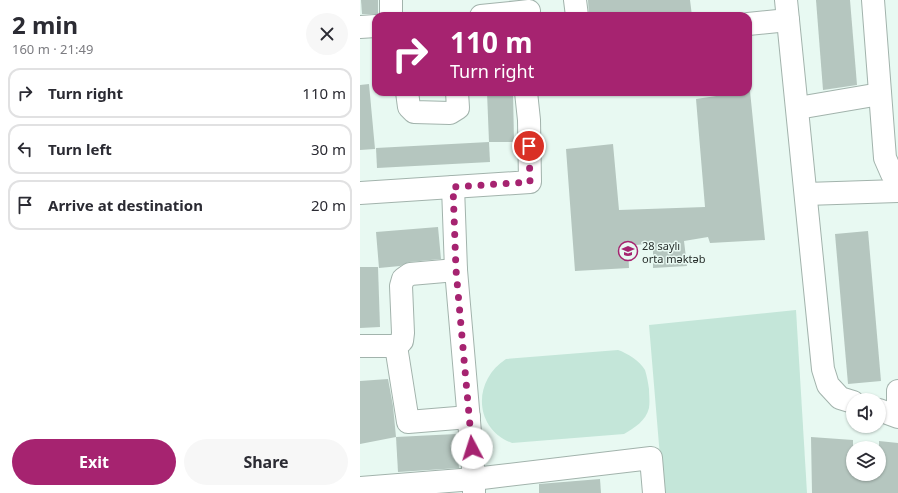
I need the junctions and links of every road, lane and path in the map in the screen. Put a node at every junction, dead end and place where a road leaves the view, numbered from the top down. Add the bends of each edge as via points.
1 (391, 0) edge
2 (576, 0) edge
3 (873, 0) edge
4 (528, 9) edge
5 (787, 10) edge
6 (390, 12) edge
7 (508, 12) edge
8 (577, 12) edge
9 (752, 23) edge
10 (372, 26) edge
11 (360, 27) edge
12 (880, 94) junction
13 (408, 96) edge
14 (457, 96) edge
15 (526, 96) edge
16 (798, 108) junction
17 (898, 179) edge
18 (453, 187) junction
19 (898, 191) edge
20 (360, 193) edge
21 (806, 194) junction
22 (456, 270) junction
23 (360, 346) edge
24 (396, 346) junction
25 (898, 391) edge
26 (846, 400) edge
27 (898, 406) edge
28 (886, 412) edge
29 (898, 416) edge
30 (469, 417) junction
31 (474, 486) edge
32 (360, 488) edge
33 (392, 489) edge
34 (654, 493) edge

1 - 6 lane
2 - 8 lane
3 - 12 lane
4 - 7 lane
5 - 9 lane
5 - 16 lane
10 - 11 lane
12 - 16 lane
12 - 17 lane via 885,158 892,174
13 - 14 lane via 409,107 414,112 450,114 458,108
15 - 18 lane via 530,182
16 - 21 lane
18 - 20 lane
18 - 22 lane
19 - 21 lane
21 - 26 lane via 823,369 828,384 840,398
22 - 24 lane via 410,274 403,279 403,333 402,341
22 - 30 lane
23 - 24 lane
24 - 30 lane via 408,422
25 - 27 lane
28 - 29 lane
30 - 31 lane
31 - 33 lane
31 - 34 lane via 651,458
32 - 33 lane

